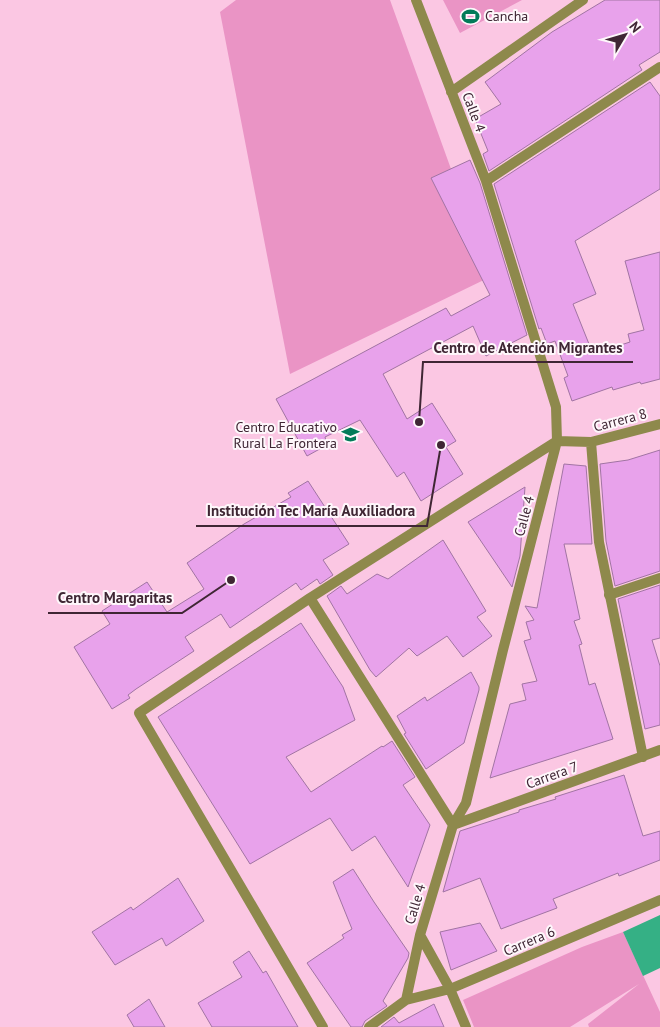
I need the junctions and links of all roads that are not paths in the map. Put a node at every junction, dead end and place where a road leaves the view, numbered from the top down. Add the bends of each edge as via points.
1 (416, 0) edge
2 (583, 0) edge
3 (660, 67) edge
4 (451, 92) junction
5 (486, 181) junction
6 (660, 424) edge
7 (557, 441) junction
8 (591, 442) junction
9 (660, 578) edge
10 (609, 595) junction
11 (310, 598) junction
12 (660, 750) edge
13 (642, 757) junction
14 (454, 825) junction
15 (660, 900) edge
16 (420, 935) junction
17 (450, 989) junction
18 (406, 1000) junction
19 (323, 1027) edge
20 (369, 1027) edge
21 (466, 1027) edge

1 - 4 street, Calle 4
2 - 4 street
3 - 5 street
4 - 5 street, Calle 4
5 - 7 street, Calle 4 via 556,407
6 - 8 street, Carrera 8
7 - 8 street, Carrera 8
7 - 11 street
7 - 14 street, Calle 4 via 466,803
8 - 10 street via 599,542
9 - 10 street
10 - 13 street
11 - 14 street
11 - 19 street via 139,713
12 - 13 street, Carrera 7
13 - 14 street, Carrera 7
14 - 16 street, Calle 4
15 - 17 street, Carrera 6
16 - 17 street
16 - 18 street, Calle 4
17 - 18 street, Carrera 6
17 - 21 street
18 - 20 street

